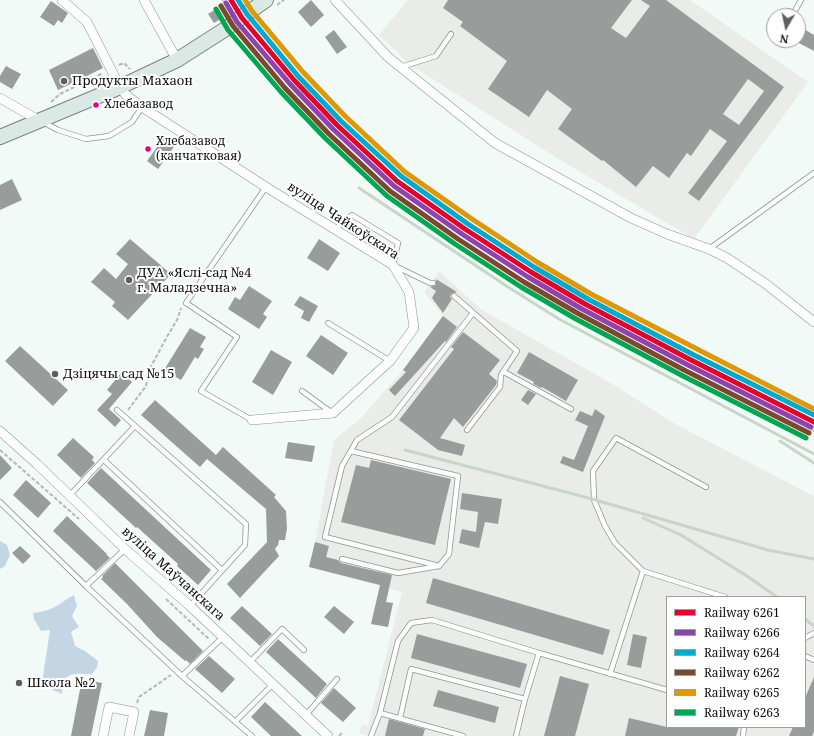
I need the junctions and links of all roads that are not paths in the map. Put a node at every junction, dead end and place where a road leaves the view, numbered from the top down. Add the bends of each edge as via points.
1 (62, 0) edge
2 (144, 0) edge
3 (266, 0) edge
4 (335, 0) edge
5 (451, 34) dead end
6 (177, 60) junction
7 (401, 67) junction
8 (120, 88) junction
9 (0, 98) edge
10 (142, 107) junction
11 (40, 121) junction
12 (0, 137) edge
13 (814, 173) edge
14 (266, 187) junction
15 (335, 229) junction
16 (709, 249) junction
17 (394, 265) junction
18 (432, 283) dead end
19 (454, 296) dead end
20 (473, 313) junction
21 (814, 322) edge
22 (328, 324) dead end
23 (390, 361) junction
24 (504, 372) junction
25 (302, 391) dead end
26 (572, 409) dead end
27 (117, 410) dead end
28 (333, 413) junction
29 (252, 420) joint
30 (135, 426) junction
31 (467, 430) dead end
32 (0, 431) edge
33 (351, 451) junction
34 (104, 460) junction
35 (706, 487) dead end
36 (70, 495) junction
37 (0, 502) edge
38 (125, 549) junction
39 (342, 559) dead end
40 (438, 566) junction
41 (222, 570) junction
42 (643, 571) junction
43 (86, 586) junction
44 (723, 596) edge
45 (190, 606) junction
46 (223, 637) junction
47 (304, 650) dead end
48 (539, 653) junction
49 (250, 662) junction
50 (610, 674) junction
51 (182, 676) junction
52 (337, 679) dead end
53 (273, 684) junction
54 (666, 690) edge
55 (525, 699) junction
56 (380, 714) junction
57 (306, 715) junction
58 (400, 718) junction
59 (235, 722) junction
60 (103, 736) edge
61 (129, 736) edge
62 (252, 736) edge
63 (328, 736) edge
64 (371, 736) edge
65 (464, 736) edge
66 (516, 736) edge

1 - 8 street via 87,22
2 - 6 street
3 - 6 main road
4 - 7 street via 388,57
5 - 7 lane via 436,56
6 - 8 main road
7 - 16 street via 495,143 631,218
8 - 10 street, вуліца Чайкоўскага
8 - 11 main road
9 - 11 street
10 - 11 lane via 132,122 109,136 86,139
10 - 14 street, вуліца Чайкоўскага
11 - 12 main road
13 - 16 lane
14 - 15 street, вуліца Чайкоўскага
14 - 29 lane via 186,303 237,337 201,391
15 - 17 street, вуліца Чайкоўскага
15 - 17 lane via 352,215 398,243
16 - 21 street via 766,284
17 - 18 lane
17 - 23 street, вуліца Чайкоўскага via 409,292 414,328
19 - 20 lane
20 - 24 lane via 517,351
20 - 33 lane via 392,417 357,440
22 - 23 lane
23 - 28 street, вуліца Чайкоўскага
24 - 26 lane
24 - 31 lane via 500,387
25 - 28 lane
27 - 30 lane
28 - 29 street
30 - 34 lane
30 - 41 lane via 246,524 245,545
32 - 36 street, вуліца Маўчанскага
33 - 40 lane via 458,476 449,554
33 - 40 lane via 342,466 325,537
34 - 36 lane
34 - 41 lane
35 - 42 lane via 616,438 593,471 594,500 615,543
36 - 38 street, вуліца Маўчанскага
37 - 43 lane
38 - 43 lane
38 - 45 street, вуліца Маўчанскага
39 - 40 lane via 398,573
41 - 45 lane
42 - 44 lane
42 - 50 lane
43 - 51 lane
45 - 46 street, вуліца Маўчанскага
46 - 49 street, вуліца Маўчанскага
46 - 51 lane
47 - 49 lane via 282,629
48 - 50 lane
48 - 55 lane
48 - 56 lane via 432,620 411,623 398,641
49 - 53 street, вуліца Маўчанскага
50 - 54 lane
51 - 59 lane
52 - 57 lane
53 - 57 street, вуліца Маўчанскага
53 - 59 lane
55 - 58 lane via 411,669
55 - 66 lane
56 - 58 lane
56 - 64 lane
57 - 63 street, вуліца Маўчанскага
58 - 65 lane
59 - 62 lane
60 - 61 street via 109,707 134,712

